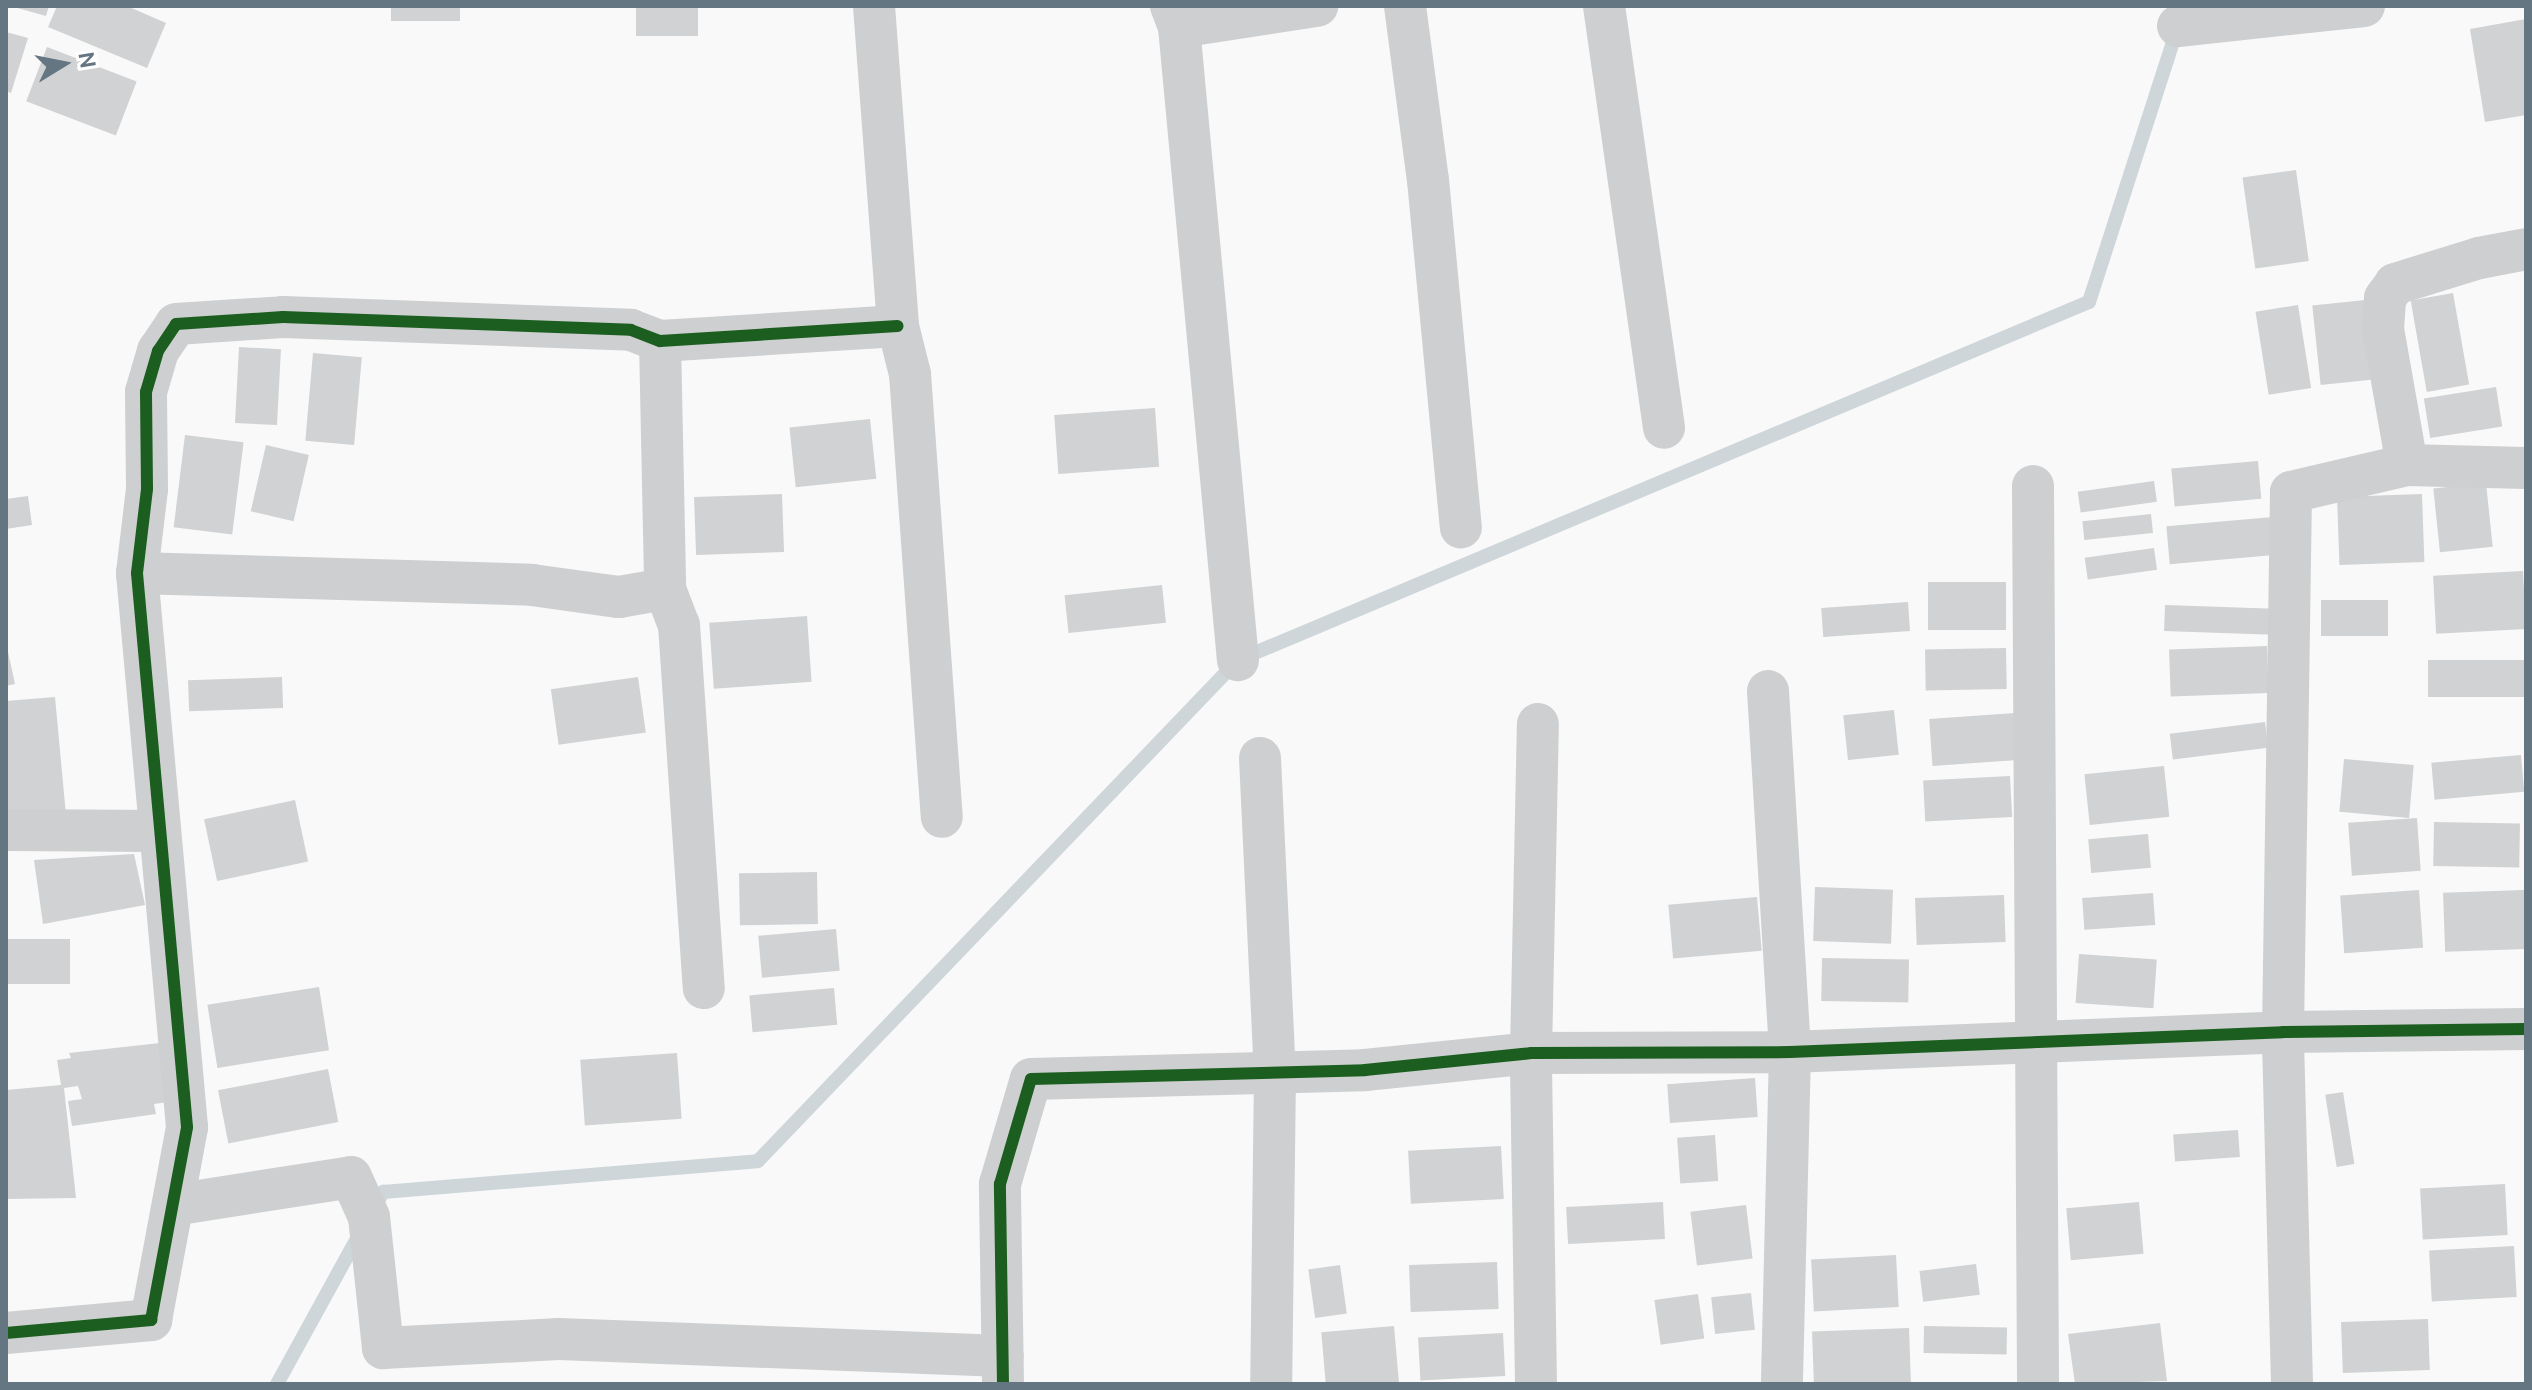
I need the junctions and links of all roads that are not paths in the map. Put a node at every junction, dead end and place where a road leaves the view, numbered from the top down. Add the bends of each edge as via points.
1 (874, 6) edge
2 (1317, 6) edge
3 (1405, 6) edge
4 (1604, 6) edge
5 (2364, 6) edge
6 (1175, 16) edge
7 (2178, 26) dead end
8 (2526, 249) edge
9 (898, 326) junction
10 (660, 341) junction
11 (1664, 428) dead end
12 (2407, 465) junction
13 (2526, 468) edge
14 (2033, 486) dead end
15 (1461, 527) dead end
16 (137, 573) junction
17 (665, 589) junction
18 (1238, 660) dead end
19 (1768, 691) dead end
20 (1538, 724) dead end
21 (1260, 758) dead end
22 (942, 817) dead end
23 (6, 830) edge
24 (160, 831) junction
25 (704, 988) dead end
26 (2526, 1029) edge
27 (2283, 1032) junction
28 (2037, 1042) junction
29 (1790, 1052) junction
30 (1531, 1053) junction
31 (1275, 1073) junction
32 (173, 1205) junction
33 (6, 1333) edge
34 (1003, 1370) edge
35 (1271, 1384) edge
36 (1536, 1384) edge
37 (1782, 1384) edge
38 (2038, 1384) edge
39 (2292, 1384) edge

1 - 9 street
2 - 6 street
3 - 15 street via 1428,180
4 - 11 street
5 - 7 street
6 - 18 street
8 - 12 street via 2395,284 2385,298 2383,329
9 - 10 street
9 - 22 street via 910,374
10 - 16 street via 631,330 283,317 176,324 158,351 146,392 147,489
10 - 17 street
12 - 13 street
12 - 27 street via 2291,492
14 - 28 street
16 - 17 street via 532,585 619,597
16 - 24 street
17 - 25 street via 679,625
19 - 29 street
20 - 30 street
21 - 31 street
23 - 24 street
24 - 32 street via 187,1127
26 - 27 street
27 - 28 street
27 - 39 street
28 - 29 street
28 - 38 street
29 - 30 street
29 - 37 street
30 - 31 street
30 - 36 street
31 - 34 street via 1031,1079 1000,1184
31 - 35 street
32 - 33 street via 151,1320
32 - 34 street via 351,1177 369,1217 383,1348 559,1339

